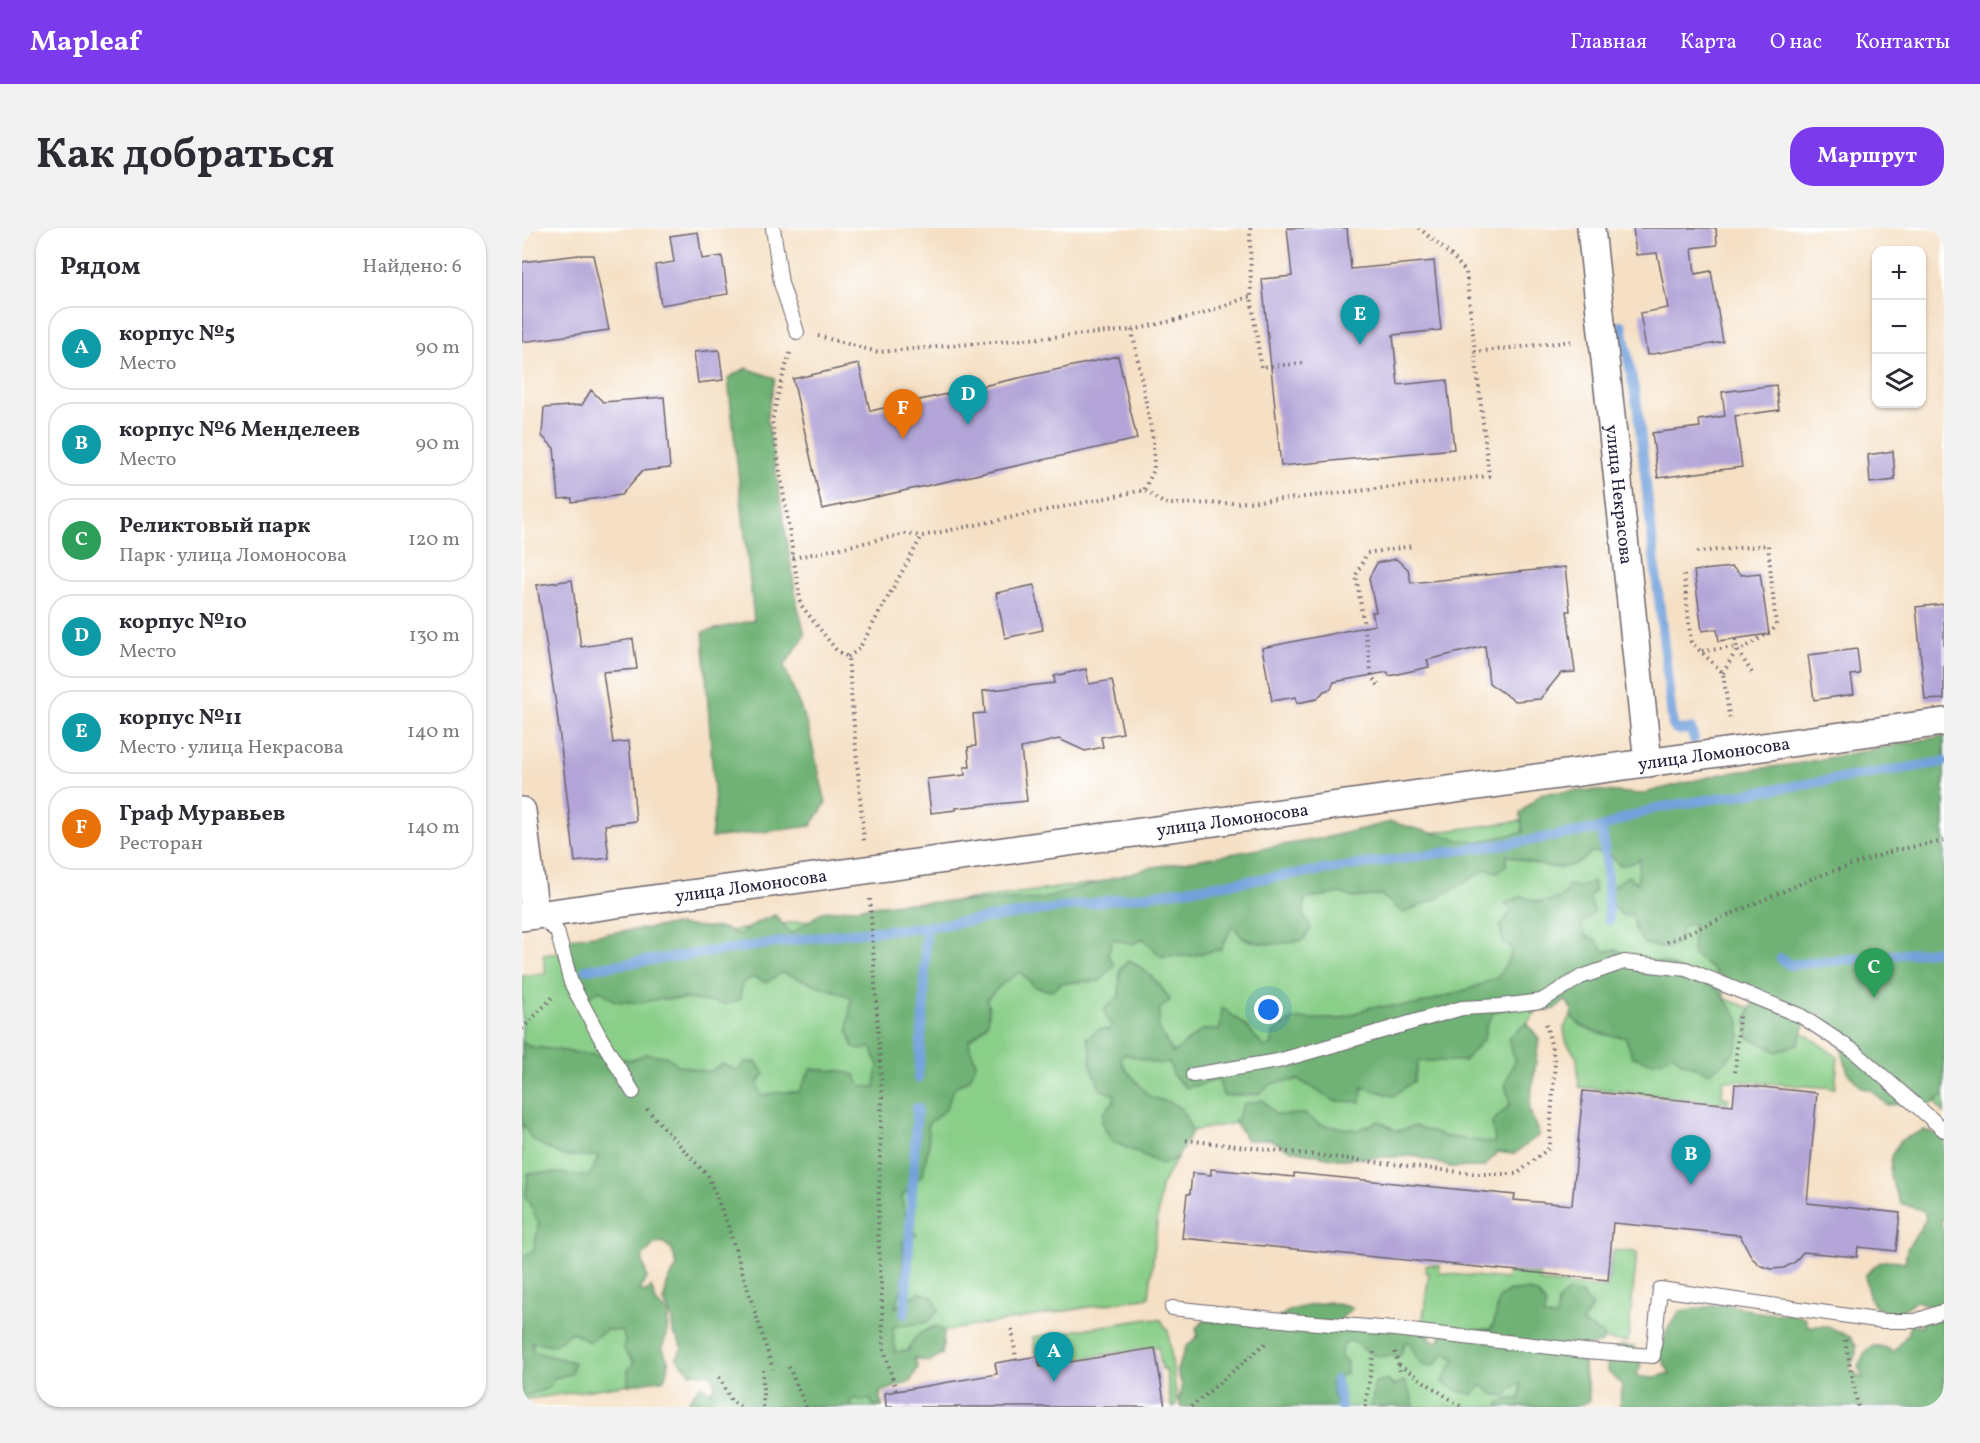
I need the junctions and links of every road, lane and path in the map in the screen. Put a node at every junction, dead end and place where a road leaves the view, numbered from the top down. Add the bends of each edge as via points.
1 (534, 228) edge
2 (773, 228) edge
3 (1250, 228) edge
4 (1419, 228) edge
5 (1590, 228) edge
6 (522, 237) edge
7 (1251, 296) junction
8 (1132, 330) junction
9 (797, 332) joint
10 (1603, 338) junction
11 (1474, 352) junction
12 (1306, 363) dead end
13 (1144, 490) junction
14 (922, 536) junction
15 (1413, 546) dead end
16 (1697, 552) dead end
17 (793, 558) dead end
18 (1684, 575) dead end
19 (1736, 639) dead end
20 (1738, 649) junction
21 (1701, 651) junction
22 (848, 657) dead end
23 (1723, 673) junction
24 (1754, 676) dead end
25 (1378, 685) dead end
26 (1728, 709) dead end
27 (1944, 722) edge
28 (1648, 763) junction
29 (522, 811) edge
30 (1944, 841) edge
31 (529, 916) edge
32 (1624, 962) junction
33 (571, 982) junction
34 (1741, 991) junction
35 (1541, 1001) junction
36 (522, 1029) edge
37 (1735, 1072) dead end
38 (1193, 1075) dead end
39 (633, 1092) joint
40 (1944, 1131) edge
41 (1186, 1140) dead end
42 (1173, 1308) dead end
43 (1944, 1311) edge
44 (1841, 1316) junction
45 (1292, 1321) junction
46 (1377, 1328) junction
47 (1012, 1329) dead end
48 (1016, 1359) dead end
49 (1399, 1365) dead end
50 (789, 1366) dead end
51 (772, 1369) dead end
52 (763, 1370) dead end
53 (719, 1377) dead end
54 (741, 1407) edge
55 (763, 1407) edge
56 (806, 1407) edge
57 (1191, 1407) edge
58 (1365, 1407) edge
59 (1462, 1407) edge
60 (1858, 1407) edge

1 - 6 path
2 - 9 lane via 781,283
3 - 7 path
4 - 11 path via 1466,272
5 - 10 street, улица Некрасова
7 - 8 path via 1202,314
7 - 12 path via 1261,367
8 - 9 path via 878,352
8 - 13 path via 1153,439 1154,470
10 - 11 path
10 - 28 street, улица Некрасова
11 - 13 path via 1489,476 1235,503 1165,504
13 - 14 path
14 - 17 path via 905,534
14 - 22 path via 859,649
15 - 25 path via 1367,553 1356,575 1372,677
16 - 20 path via 1768,545 1776,626
18 - 21 path via 1691,642
19 - 20 path
20 - 21 path
20 - 23 path
20 - 24 path
21 - 23 path
23 - 26 path
27 - 28 street, улица Ломоносова
28 - 31 street, улица Ломоносова
29 - 31 street
30 - 32 path via 1896,850 1816,877
31 - 33 lane via 557,931
32 - 34 lane via 1686,969
32 - 35 lane via 1581,977
33 - 36 path
33 - 39 lane
34 - 37 path
34 - 40 lane via 1801,1016 1845,1046
35 - 38 lane via 1462,1008 1278,1061
35 - 41 path via 1555,1062 1549,1148 1517,1174 1477,1174
39 - 51 path via 708,1176 728,1223
42 - 45 lane
43 - 44 lane via 1915,1321
44 - 46 lane via 1660,1289 1653,1356
44 - 60 path
45 - 46 lane
45 - 57 path
46 - 58 path
47 - 48 path
49 - 59 path
50 - 56 path
52 - 55 path
53 - 54 path via 731,1401

